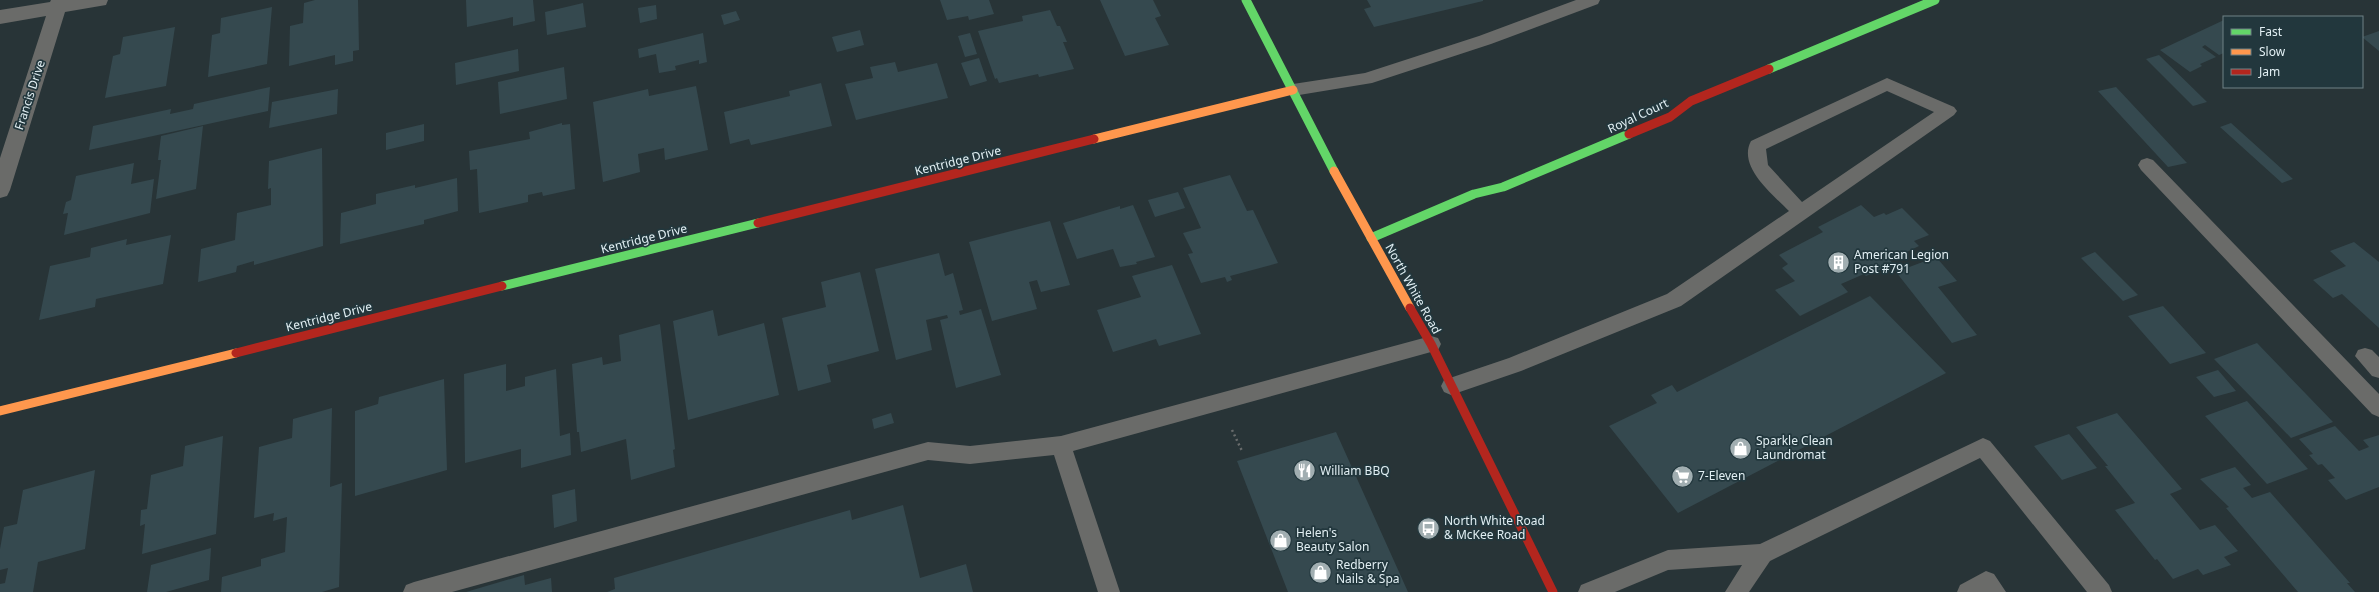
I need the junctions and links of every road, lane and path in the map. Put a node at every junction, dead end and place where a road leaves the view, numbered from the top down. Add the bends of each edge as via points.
1 (99, 0) edge
2 (1246, 0) edge
3 (1592, 0) edge
4 (1935, 0) edge
5 (59, 4) edge
6 (0, 17) edge
7 (1293, 90) junction
8 (2147, 165) dead end
9 (0, 190) edge
10 (1801, 213) junction
11 (1371, 238) junction
12 (1430, 344) junction
13 (2365, 356) dead end
14 (2379, 370) edge
15 (1451, 386) junction
16 (2379, 408) edge
17 (0, 412) edge
18 (1061, 445) junction
19 (1762, 554) junction
20 (414, 592) edge
21 (1109, 592) edge
22 (1554, 592) edge
23 (1590, 592) edge
24 (1736, 592) edge
25 (1968, 592) edge
26 (1995, 592) edge
27 (2101, 592) edge

1 - 5 street
2 - 7 street, North White Road
3 - 7 lane via 1485,40 1366,78
4 - 11 street, Royal Court via 1692,101 1670,117 1503,187 1474,194
5 - 6 street
5 - 9 street, Francis Drive
7 - 11 street, North White Road
7 - 17 street, Kentridge Drive
8 - 16 lane
10 - 10 lane via 1827,195 1948,111 1887,84 1757,146 1759,167
10 - 15 lane via 1674,300 1514,365
11 - 12 street, North White Road
12 - 15 street, North White Road
12 - 18 lane
13 - 14 lane
15 - 22 street, North White Road
18 - 20 lane via 970,455 928,451
18 - 21 lane
19 - 23 lane via 1668,560
19 - 24 lane
19 - 27 lane via 1983,447
25 - 26 lane via 1986,581

